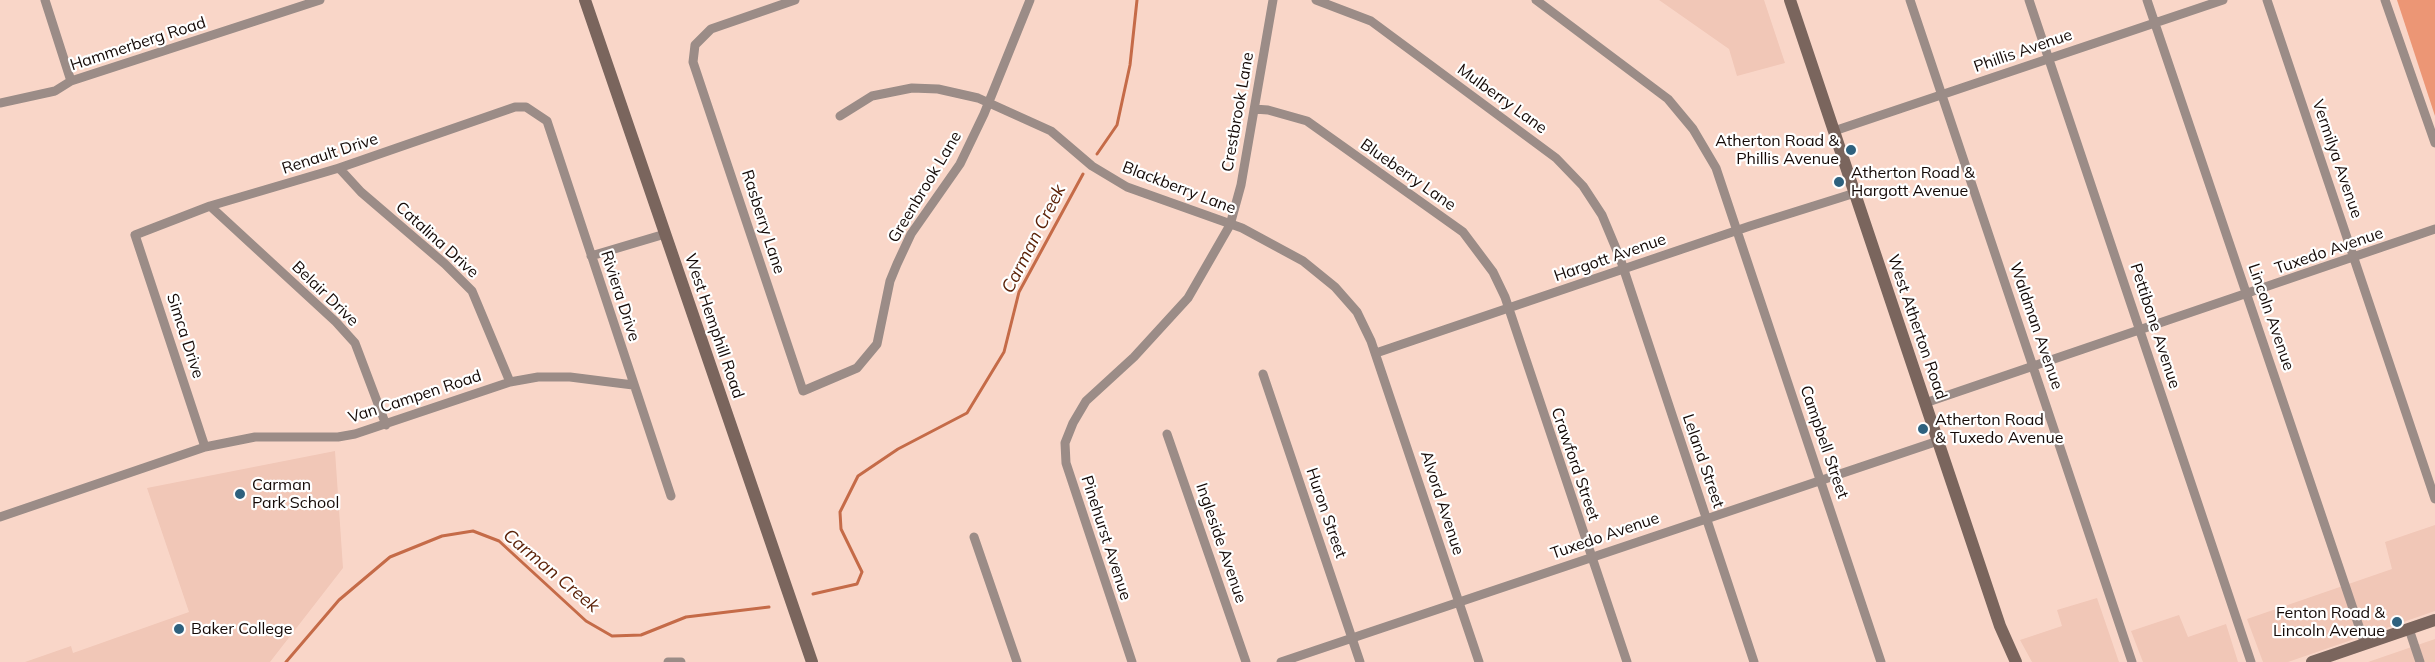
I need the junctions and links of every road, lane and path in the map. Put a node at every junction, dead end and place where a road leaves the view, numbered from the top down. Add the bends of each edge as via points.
1 (45, 0) edge
2 (320, 0) edge
3 (585, 0) edge
4 (795, 0) edge
5 (1029, 0) edge
6 (1273, 0) edge
7 (1316, 0) edge
8 (1536, 0) edge
9 (1790, 0) edge
10 (1910, 0) edge
11 (2029, 0) edge
12 (2148, 0) edge
13 (2223, 0) edge
14 (2267, 0) edge
15 (2385, 0) edge
16 (2155, 23) junction
17 (2049, 58) junction
18 (70, 81) junction
19 (1942, 95) junction
20 (0, 103) edge
21 (987, 103) junction
22 (1254, 109) junction
23 (535, 111) joint
24 (840, 116) dead end
25 (1834, 131) junction
26 (2435, 143) edge
27 (339, 168) junction
28 (1855, 193) junction
29 (210, 206) junction
30 (1230, 225) junction
31 (2435, 230) edge
32 (1739, 231) junction
33 (665, 234) junction
34 (135, 235) joint
35 (591, 256) junction
36 (2354, 258) junction
37 (1622, 270) junction
38 (2247, 294) junction
39 (1508, 309) junction
40 (2140, 330) junction
41 (1376, 353) junction
42 (2033, 366) junction
43 (1263, 374) dead end
44 (510, 382) junction
45 (633, 385) junction
46 (803, 391) joint
47 (1925, 403) junction
48 (1073, 423) joint
49 (386, 425) junction
50 (1167, 434) dead end
51 (1938, 441) junction
52 (206, 447) junction
53 (1821, 479) junction
54 (671, 496) dead end
55 (2435, 499) edge
56 (0, 517) edge
57 (1706, 517) junction
58 (974, 537) dead end
59 (1591, 556) junction
60 (1459, 601) junction
61 (2435, 621) edge
62 (2409, 629) junction
63 (1352, 638) junction
64 (2365, 644) junction
65 (2014, 660) edge
66 (668, 662) edge
67 (681, 662) edge
68 (812, 662) edge
69 (1017, 662) edge
70 (1132, 662) edge
71 (1246, 662) edge
72 (1281, 662) edge
73 (1360, 662) edge
74 (1479, 662) edge
75 (1626, 662) edge
76 (1754, 662) edge
77 (1881, 662) edge
78 (2132, 662) edge
79 (2251, 662) edge
80 (2312, 662) edge
81 (2420, 662) edge

1 - 18 street
2 - 18 street, Hammerberg Road
3 - 33 street, West Hemphill Road
4 - 46 street, Rasberry Lane via 711,28 694,45 693,62
5 - 21 street, Greenbrook Lane
6 - 22 street, Crestbrook Lane
7 - 37 street, Mulberry Lane via 1371,21 1557,158 1583,186 1602,215
8 - 32 street, Campbell Street via 1668,99 1693,129 1716,168
9 - 25 street, West Atherton Road
10 - 19 street, Waldman Avenue
11 - 17 street, Pettibone Avenue
12 - 16 street, Lincoln Avenue
13 - 16 street, Phillis Avenue
14 - 36 street, Vermilya Avenue
15 - 26 street
16 - 17 street, Phillis Avenue
16 - 38 street, Lincoln Avenue
17 - 19 street, Phillis Avenue
17 - 40 street, Pettibone Avenue
18 - 20 street, Hammerberg Road via 55,91
19 - 25 street, Phillis Avenue
19 - 42 street, Waldman Avenue
21 - 24 street, Blackberry Lane via 938,89 912,88 872,96
21 - 30 street, Blackberry Lane via 1051,130 1092,166 1127,187
21 - 46 street, Greenbrook Lane via 960,164 911,234 890,281 877,344 857,368
22 - 30 street, Crestbrook Lane
22 - 39 street, Blueberry Lane via 1306,122 1463,232 1493,272
23 - 27 street, Renault Drive via 515,107
23 - 35 street, Riviera Drive via 547,121
25 - 28 street, West Atherton Road
27 - 29 street, Renault Drive
27 - 44 street, Catalina Drive via 472,291
28 - 32 street, Hargott Avenue
28 - 47 street, West Atherton Road
29 - 34 street, Renault Drive
29 - 49 street, Belair Drive via 355,344
30 - 41 street, Blackberry Lane via 1303,261 1335,287 1357,312
30 - 48 street, Crestbrook Lane via 1188,298 1134,357 1086,401
31 - 36 street, Tuxedo Avenue
32 - 37 street, Hargott Avenue
32 - 53 street, Campbell Street
33 - 35 street
33 - 68 street, West Hemphill Road
34 - 52 street, Simca Drive
35 - 45 street, Riviera Drive
36 - 38 street, Tuxedo Avenue
36 - 55 street, Vermilya Avenue
37 - 39 street, Hargott Avenue
37 - 57 street, Leland Street
38 - 40 street, Tuxedo Avenue
38 - 64 street, Lincoln Avenue
39 - 41 street, Hargott Avenue
39 - 59 street, Crawford Street
40 - 42 street, Tuxedo Avenue
40 - 79 street, Pettibone Avenue
41 - 60 street, Alvord Avenue
42 - 47 street, Tuxedo Avenue
42 - 78 street, Waldman Avenue
43 - 63 street, Huron Street
44 - 45 street, Van Campen Road via 570,377
44 - 49 street, Van Campen Road
45 - 54 street, Riviera Drive
47 - 51 street, West Atherton Road
48 - 70 street, Pinehurst Avenue via 1065,444 1066,463
49 - 52 street, Van Campen Road via 338,437 255,437
50 - 71 street, Ingleside Avenue
51 - 53 street, Tuxedo Avenue
51 - 65 street, West Atherton Road
52 - 56 street, Van Campen Road
53 - 57 street, Tuxedo Avenue
53 - 77 street, Campbell Street
57 - 59 street, Tuxedo Avenue
57 - 76 street, Leland Street
58 - 69 street
59 - 60 street, Tuxedo Avenue
59 - 75 street, Crawford Street
60 - 63 street, Tuxedo Avenue
60 - 74 street, Alvord Avenue
61 - 62 street
62 - 64 street
62 - 81 street
63 - 72 street, Tuxedo Avenue
63 - 73 street, Huron Street
64 - 80 street
66 - 67 street

